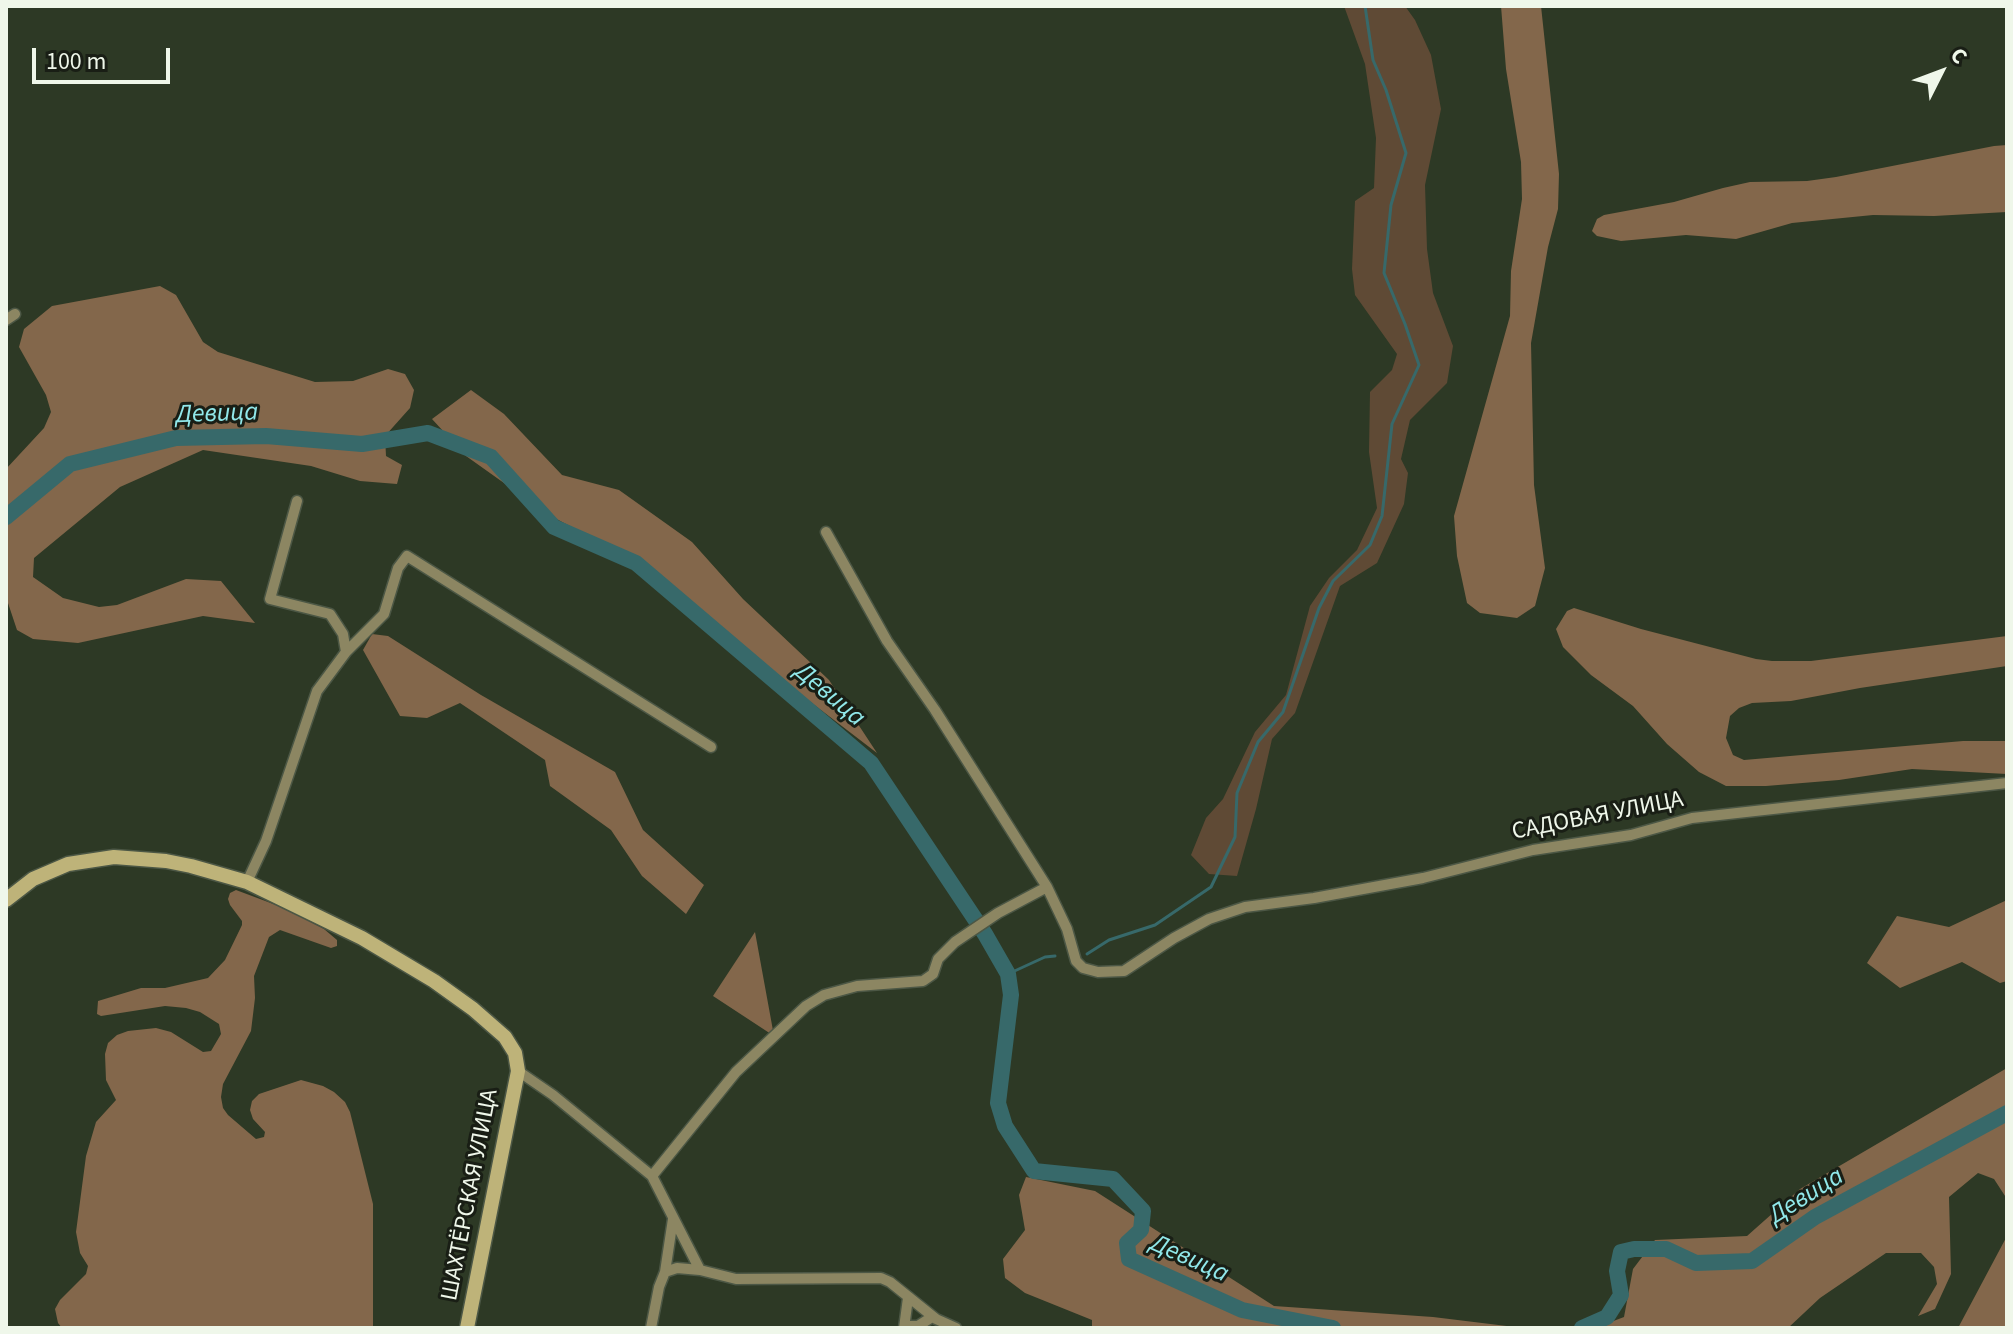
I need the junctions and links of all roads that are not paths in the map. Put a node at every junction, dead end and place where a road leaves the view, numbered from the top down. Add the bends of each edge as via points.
1 (297, 501) dead end
2 (826, 532) dead end
3 (346, 652) junction
4 (711, 747) dead end
5 (2007, 783) edge
6 (247, 882) junction
7 (1047, 887) junction
8 (6, 900) edge
9 (518, 1071) junction
10 (652, 1176) junction
11 (673, 1218) junction
12 (700, 1270) junction
13 (665, 1272) junction
14 (908, 1298) junction
15 (932, 1317) junction
16 (905, 1327) edge
17 (467, 1328) edge
18 (651, 1328) edge
19 (956, 1328) edge

1 - 3 street via 270,599 330,614 343,634
2 - 7 street, САДОВАЯ УЛИЦА via 887,641
3 - 4 street via 384,614 407,556
3 - 6 street via 317,691
5 - 7 street, САДОВАЯ УЛИЦА via 1692,818 1423,878 1245,907 1203,922 1124,971 1098,972 1076,961
6 - 8 street via 166,861 114,857 49,870
6 - 9 street via 362,938 434,981 505,1037
7 - 10 street via 955,942 923,981 857,986 806,1006 736,1072
9 - 10 street
9 - 17 street, ШАХТЁРСКАЯ УЛИЦА
10 - 11 street
11 - 12 street
11 - 13 street
12 - 13 street
12 - 14 street via 736,1279 881,1278
13 - 18 street
14 - 15 street
14 - 16 street
15 - 16 street
15 - 19 street

